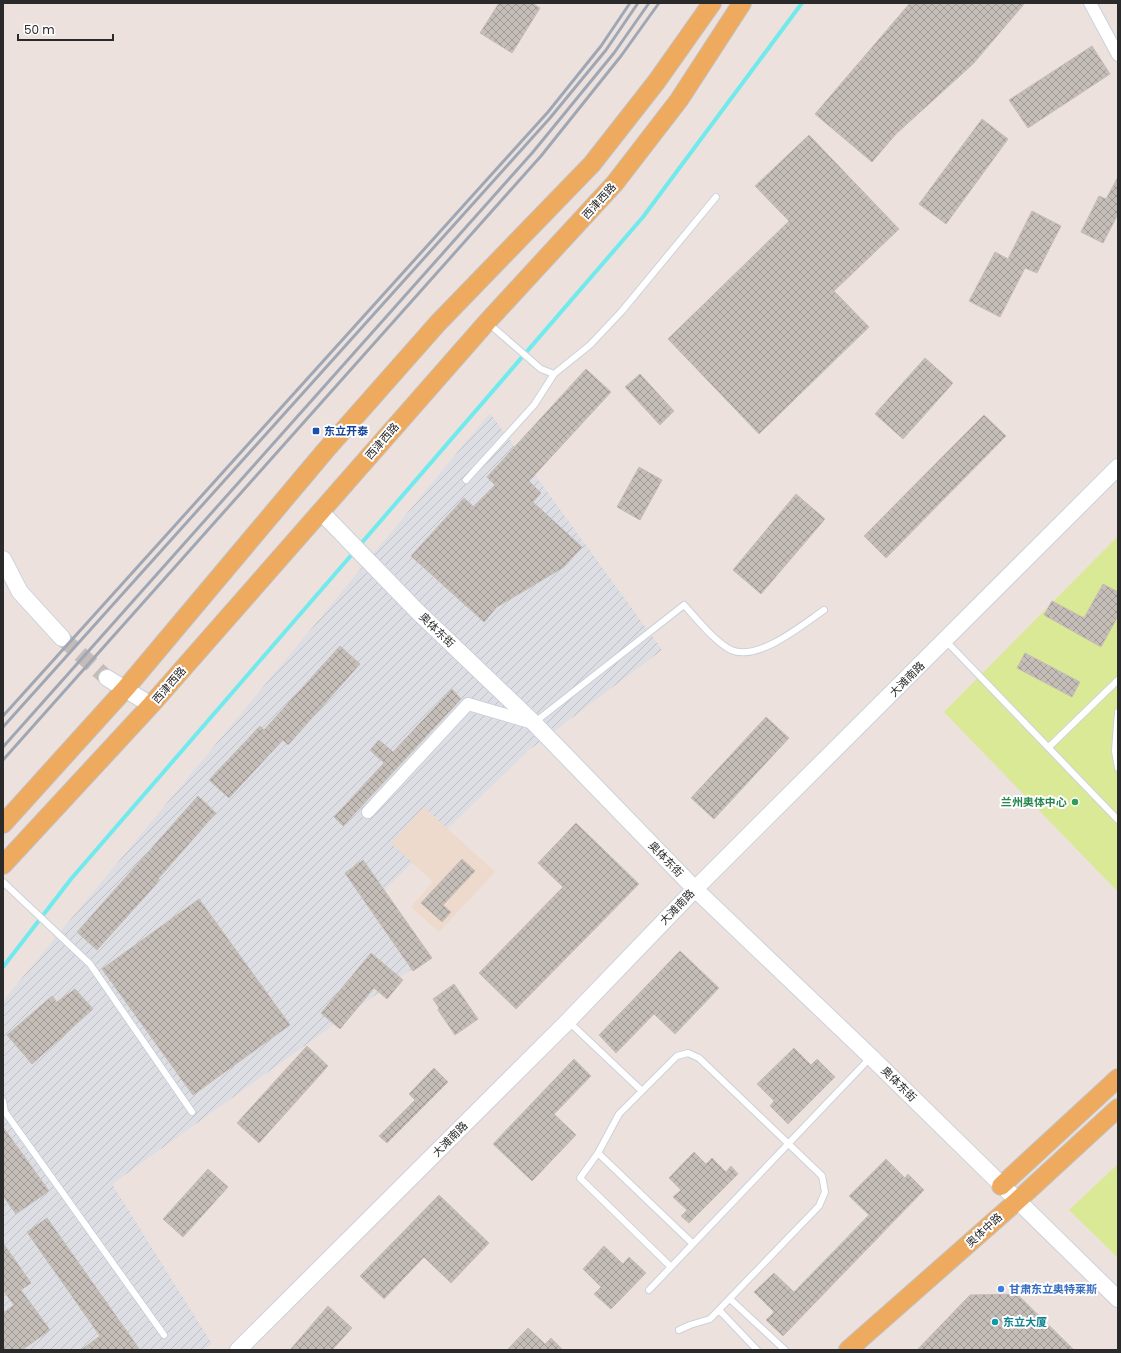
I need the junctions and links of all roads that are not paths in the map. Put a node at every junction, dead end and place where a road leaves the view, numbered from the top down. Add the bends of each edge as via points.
1 (712, 3) edge
2 (742, 3) edge
3 (1090, 3) edge
4 (1118, 55) edge
5 (657, 81) junction
6 (679, 100) junction
7 (716, 197) dead end
8 (487, 322) junction
9 (554, 374) junction
10 (1118, 467) edge
11 (466, 480) dead end
12 (321, 512) junction
13 (3, 560) edge
14 (824, 610) dead end
15 (62, 638) tunnel mouth
16 (945, 640) junction
17 (107, 678) tunnel mouth
18 (1118, 680) edge
19 (126, 688) junction
20 (151, 705) junction
21 (1118, 712) edge
22 (534, 723) junction
23 (1049, 747) junction
24 (1118, 768) edge
25 (368, 812) dead end
26 (1118, 820) edge
27 (3, 824) edge
28 (3, 865) edge
29 (3, 882) edge
30 (695, 888) junction
31 (568, 1021) junction
32 (871, 1057) junction
33 (1118, 1078) edge
34 (642, 1091) junction
35 (3, 1101) edge
36 (1118, 1108) edge
37 (192, 1112) dead end
38 (788, 1144) junction
39 (598, 1153) junction
40 (1001, 1186) junction
41 (1017, 1201) junction
42 (693, 1244) junction
43 (671, 1267) junction
44 (649, 1290) dead end
45 (730, 1299) junction
46 (1118, 1299) edge
47 (719, 1310) junction
48 (679, 1330) dead end
49 (164, 1335) dead end
50 (238, 1350) edge
51 (757, 1350) edge
52 (785, 1350) edge
53 (848, 1350) edge

1 - 5 main road
2 - 6 main road, 西津西路
3 - 4 street
5 - 6 main road
5 - 19 main road via 592,164 438,323 336,439
6 - 8 main road, 西津西路 via 615,183
7 - 9 lane via 590,345
8 - 9 lane via 541,369
8 - 12 main road, 西津西路
9 - 11 lane via 534,405
10 - 16 street, 大滩南路
12 - 20 main road, 西津西路
12 - 22 street, 奥体东街 via 417,611
13 - 15 street via 20,592
14 - 22 lane via 774,644 752,652 732,650 710,633 684,606
16 - 23 lane
16 - 30 street, 大滩南路
17 - 19 street
18 - 23 lane
19 - 20 street
19 - 27 main road
20 - 28 main road, 西津西路
21 - 24 lane via 1115,750
22 - 25 street via 468,704
22 - 30 street, 奥体东街
23 - 26 lane
29 - 37 lane via 90,964
30 - 31 street, 大滩南路
30 - 32 street, 奥体东街
31 - 34 lane
31 - 50 street, 大滩南路
32 - 38 lane
32 - 40 street, 奥体东街
33 - 40 main road
34 - 38 lane via 677,1056 688,1053 694,1055
34 - 39 lane via 618,1114
35 - 49 lane via 5,1112
36 - 41 main road, 奥体中路
38 - 42 lane
38 - 45 lane via 822,1176 823,1199
39 - 42 lane
39 - 43 lane via 580,1178
40 - 41 street, 奥体东街
41 - 46 street, 奥体东街
41 - 53 main road, 奥体中路
42 - 43 lane
43 - 44 lane
45 - 47 lane
45 - 52 lane
47 - 48 lane via 710,1319
47 - 51 lane

